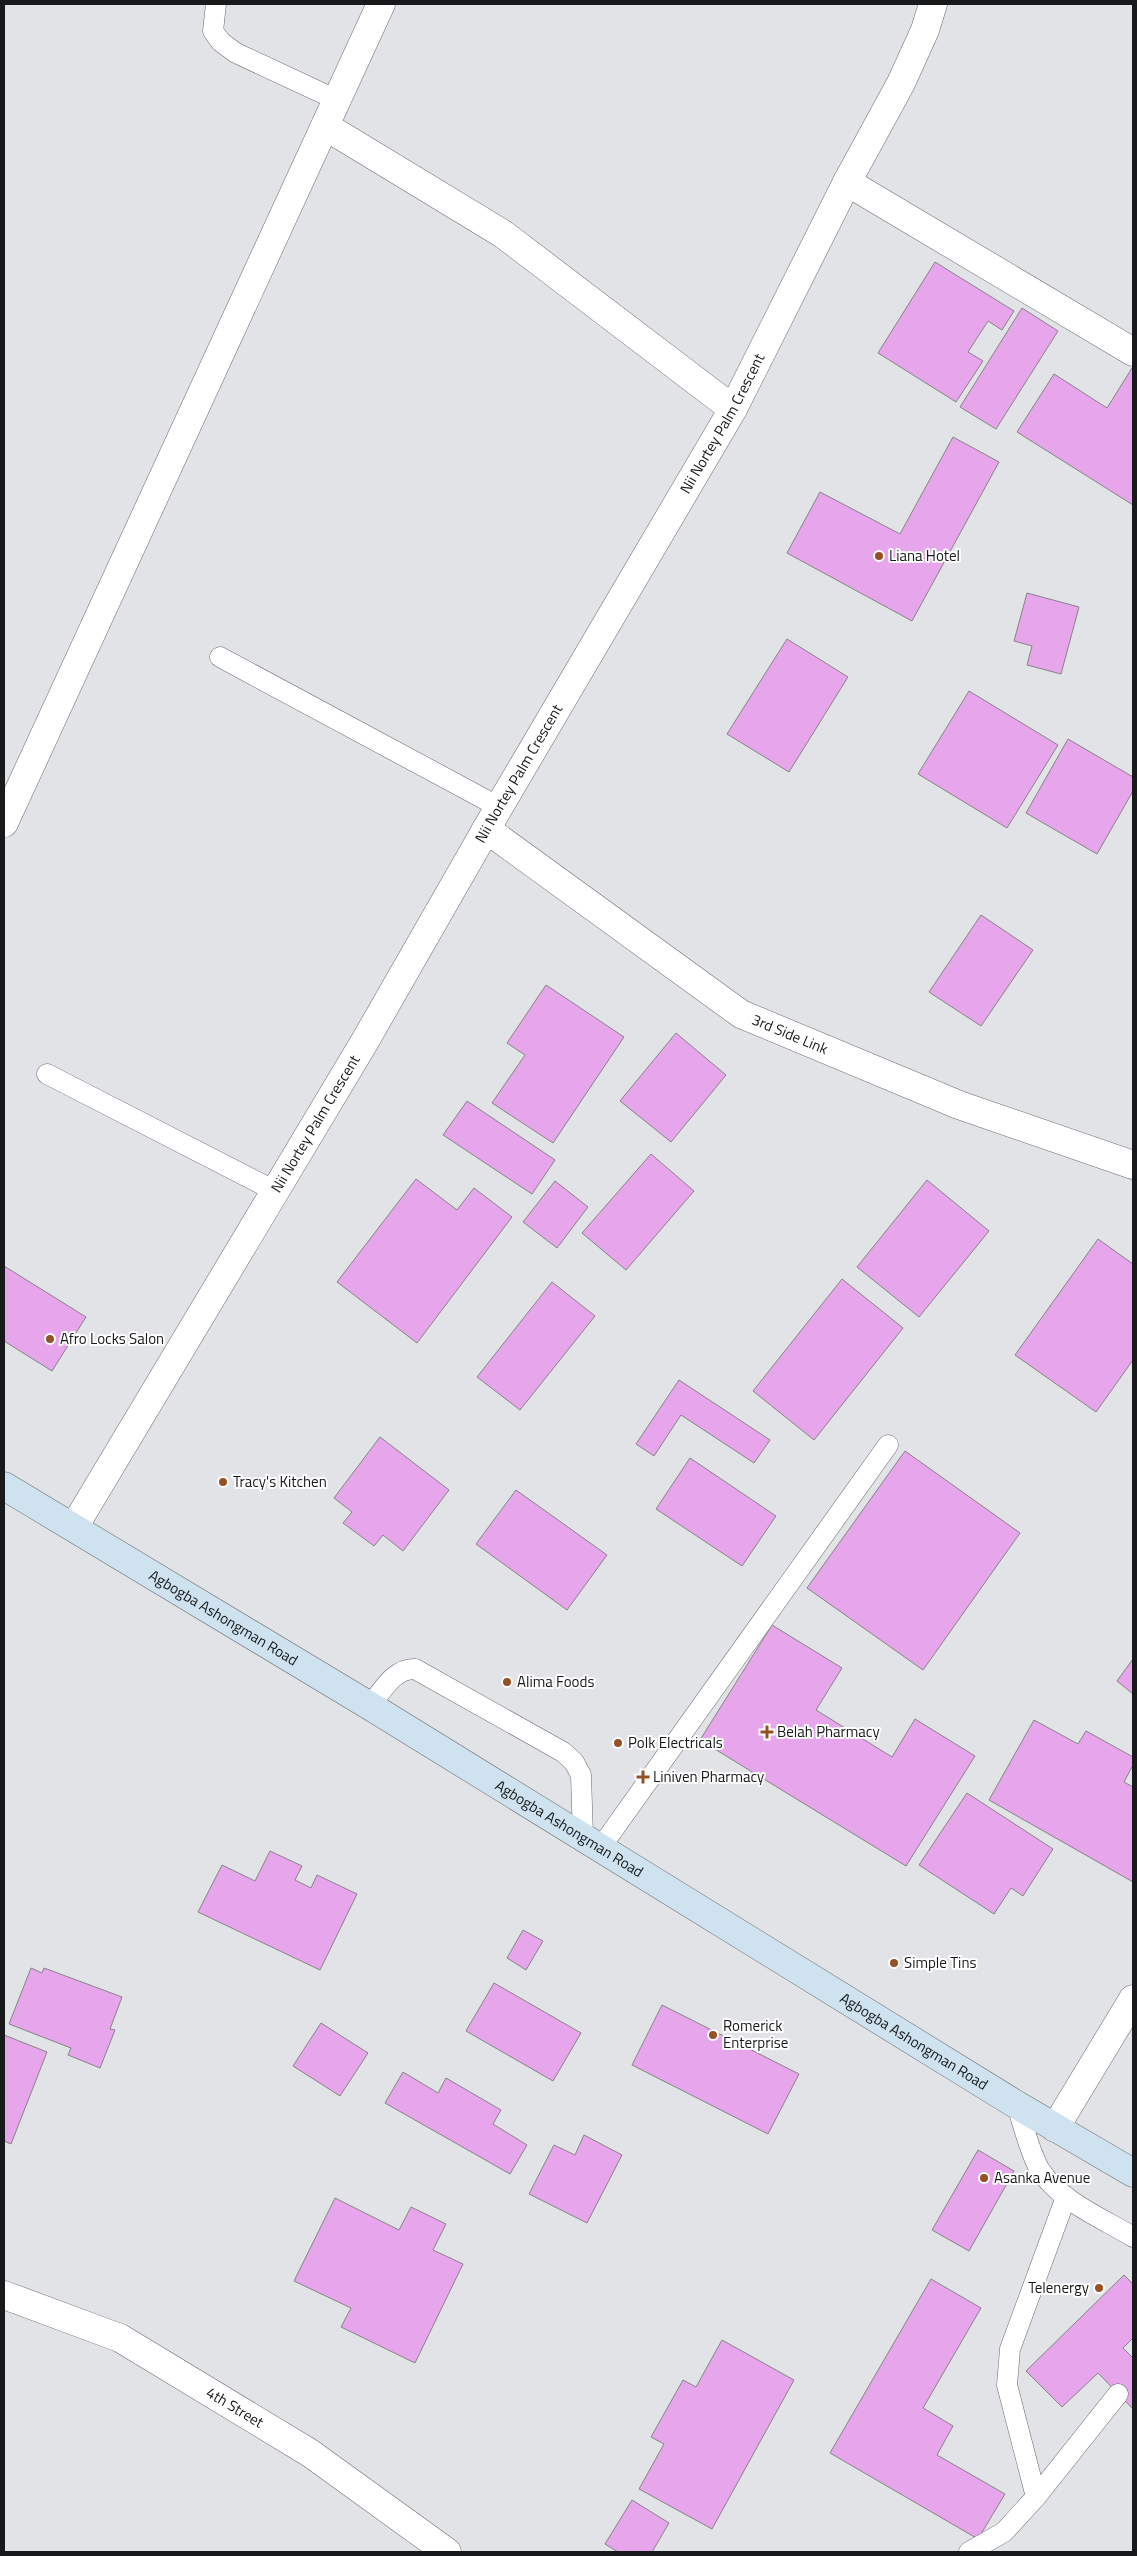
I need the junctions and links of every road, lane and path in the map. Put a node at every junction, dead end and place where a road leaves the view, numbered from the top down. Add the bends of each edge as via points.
1 (216, 4) edge
2 (381, 4) edge
3 (933, 4) edge
4 (337, 100) junction
5 (325, 126) junction
6 (847, 182) junction
7 (1133, 352) edge
8 (733, 409) junction
9 (220, 657) dead end
10 (492, 818) junction
11 (4, 823) edge
12 (47, 1074) dead end
13 (1133, 1165) edge
14 (275, 1191) junction
15 (888, 1445) dead end
16 (4, 1486) edge
17 (74, 1527) junction
18 (370, 1706) junction
19 (592, 1842) junction
20 (1133, 1999) edge
21 (1017, 2105) junction
22 (1055, 2128) junction
23 (1133, 2173) edge
24 (1066, 2197) junction
25 (1133, 2237) edge
26 (4, 2295) edge
27 (1118, 2394) dead end
28 (1036, 2497) junction
29 (447, 2552) edge
30 (969, 2552) edge

1 - 4 lane via 212,31 221,42 236,53
2 - 4 street
3 - 6 street, Nii Nortey Palm Crescent via 901,83
4 - 5 street
5 - 8 street via 504,234
5 - 11 street
6 - 7 street
6 - 8 street, Nii Nortey Palm Crescent
8 - 10 street, Nii Nortey Palm Crescent
9 - 10 lane
10 - 13 street, 3rd Side Link via 741,1014 959,1105
10 - 14 street, Nii Nortey Palm Crescent
12 - 14 lane
14 - 17 street, Nii Nortey Palm Crescent
15 - 19 lane
16 - 17 street, Agbogba Ashongman Road
17 - 18 street, Agbogba Ashongman Road
18 - 19 street, Agbogba Ashongman Road
18 - 19 lane via 396,1675 406,1669 415,1669 563,1752 581,1775
19 - 21 street, Agbogba Ashongman Road
20 - 22 street
21 - 22 street, Agbogba Ashongman Road
21 - 24 lane via 1039,2169
22 - 23 street, Agbogba Ashongman Road
24 - 25 lane
24 - 28 lane via 1010,2349 1007,2385
26 - 29 street, 4th Street via 120,2338 310,2453
27 - 28 lane
28 - 30 lane via 1004,2532

